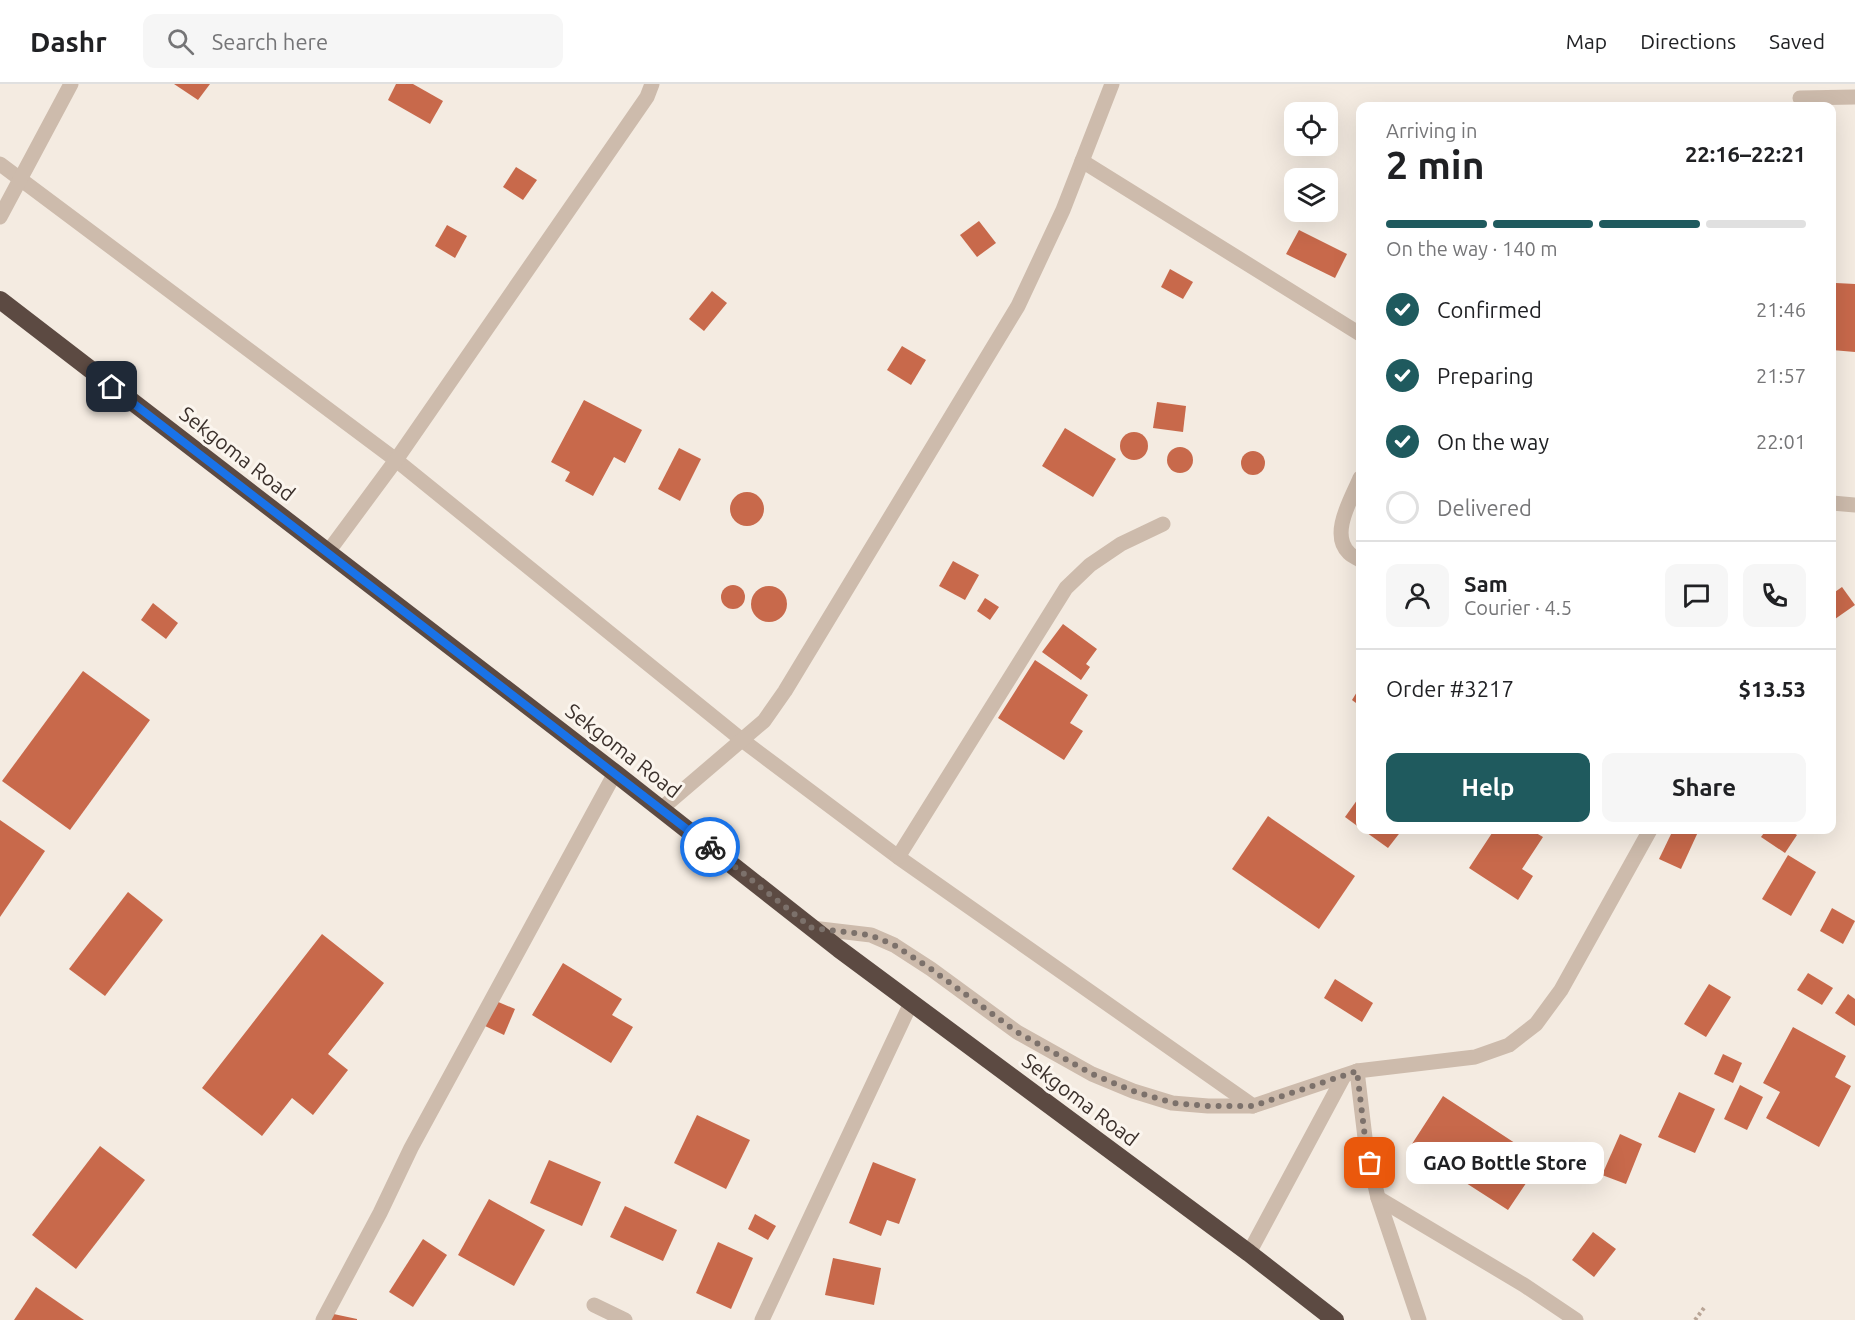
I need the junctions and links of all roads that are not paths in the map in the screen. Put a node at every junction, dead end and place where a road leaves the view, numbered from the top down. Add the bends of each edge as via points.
1 (71, 84) edge
2 (652, 84) edge
3 (1112, 84) edge
4 (1800, 96) edge
5 (1855, 97) edge
6 (1082, 161) junction
7 (0, 164) edge
8 (21, 180) junction
9 (0, 217) edge
10 (0, 300) edge
11 (1356, 332) edge
12 (396, 460) junction
13 (1356, 488) edge
14 (1836, 503) edge
15 (1855, 505) edge
16 (1163, 524) dead end
17 (328, 552) junction
18 (1356, 558) edge
19 (742, 740) junction
20 (615, 773) junction
21 (661, 809) junction
22 (1648, 834) edge
23 (898, 857) junction
24 (812, 928) junction
25 (911, 1003) junction
26 (1350, 1074) junction
27 (1253, 1106) junction
28 (1378, 1198) junction
29 (1249, 1253) junction
30 (594, 1305) dead end
31 (323, 1320) edge
32 (625, 1320) edge
33 (762, 1320) edge
34 (1335, 1320) edge
35 (1419, 1320) edge
36 (1575, 1320) edge

1 - 8 street
2 - 12 street via 647,97
3 - 6 street
4 - 5 street
6 - 11 street
6 - 19 street via 1017,306 785,691 764,721
7 - 8 street
8 - 9 street
8 - 12 street
10 - 17 highway, Sekgoma Road
12 - 17 street
12 - 19 street
13 - 18 street via 1343,520 1341,538 1347,552
14 - 15 street
16 - 23 street via 1121,544 1066,588
17 - 20 highway, Sekgoma Road
19 - 21 street
19 - 23 street
20 - 21 highway, Sekgoma Road
20 - 31 street via 411,1148
21 - 24 highway, Sekgoma Road
22 - 26 street via 1561,990 1536,1024 1509,1045 1475,1057 1386,1066
23 - 27 street
24 - 25 highway, Sekgoma Road
24 - 27 street via 870,935 894,945 1017,1032 1092,1074 1133,1091 1173,1103
25 - 29 highway, Sekgoma Road
25 - 33 street
26 - 27 street
26 - 28 street
26 - 29 street
28 - 35 street
28 - 36 street
29 - 34 highway, Sekgoma Road
30 - 32 street

